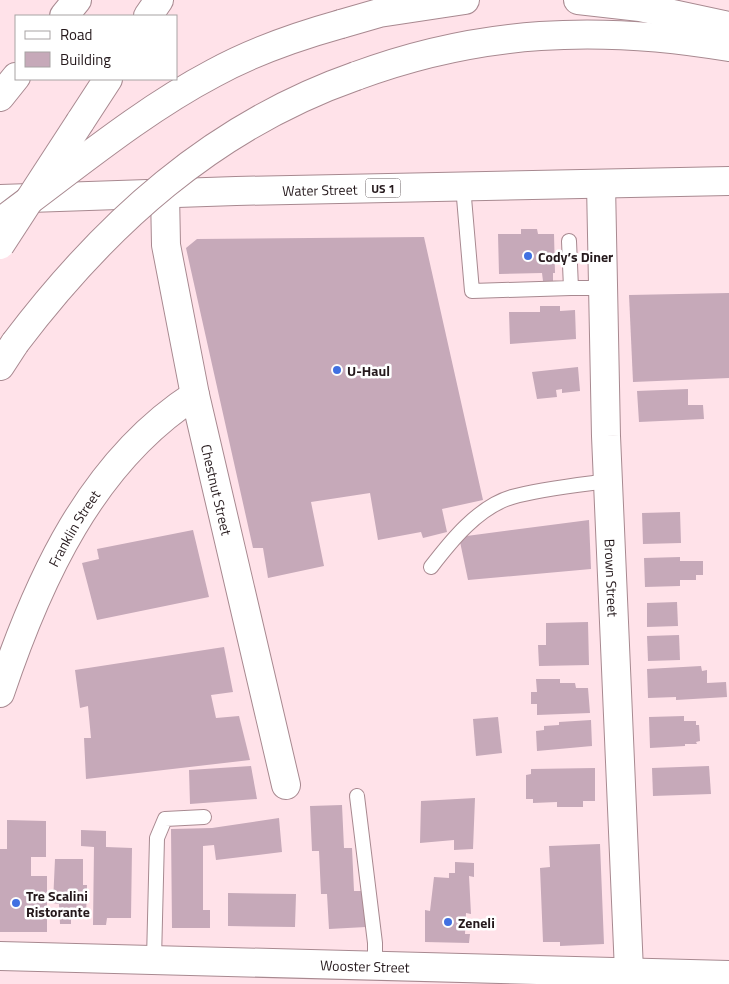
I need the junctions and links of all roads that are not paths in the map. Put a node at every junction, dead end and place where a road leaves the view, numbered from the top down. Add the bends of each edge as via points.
1 (77, 0) edge
2 (159, 0) edge
3 (465, 0) edge
4 (578, 0) edge
5 (65, 15) edge
6 (149, 15) edge
7 (729, 26) edge
8 (729, 46) edge
9 (15, 78) edge
10 (107, 80) edge
11 (0, 97) edge
12 (729, 181) edge
13 (601, 184) junction
14 (463, 186) junction
15 (165, 193) junction
16 (0, 199) edge
17 (0, 222) edge
18 (569, 241) dead end
19 (0, 245) edge
20 (571, 288) junction
21 (602, 288) junction
22 (0, 366) edge
23 (195, 395) junction
24 (608, 481) junction
25 (431, 567) dead end
26 (0, 693) edge
27 (286, 785) dead end
28 (356, 796) dead end
29 (204, 817) dead end
30 (0, 956) edge
31 (154, 960) junction
32 (375, 966) junction
33 (629, 971) junction
34 (319, 974) edge
35 (729, 975) edge

1 - 5 main road
2 - 6 main road
3 - 17 main road, bridge via 379,13 298,36 215,72 140,119
4 - 7 main road via 640,7
8 - 22 main road, bridge via 636,34 547,34 464,45 393,63 324,87 198,158 163,184 83,259
9 - 11 main road
10 - 19 main road, bridge
12 - 13 main road, Water Street / US 1
13 - 14 main road, Water Street / US 1
13 - 21 main road, Brown Street
14 - 15 main road, Water Street / US 1
14 - 20 lane via 472,291
15 - 16 main road, Water Street / US 1
15 - 23 main road, Chestnut Street via 166,244
18 - 20 lane
20 - 21 lane
21 - 24 main road, Brown Street
23 - 26 main road, Franklin Street via 146,432 90,500 44,579
23 - 27 main road, Chestnut Street
24 - 25 lane via 511,497 478,516 452,539
24 - 33 main road, Brown Street
28 - 32 lane via 376,942
29 - 31 lane via 165,819 160,826 156,838
30 - 31 main road, Wooster Street
31 - 34 main road, Wooster Street
32 - 33 main road, Wooster Street
32 - 34 main road, Wooster Street
33 - 35 main road, Wooster Street

